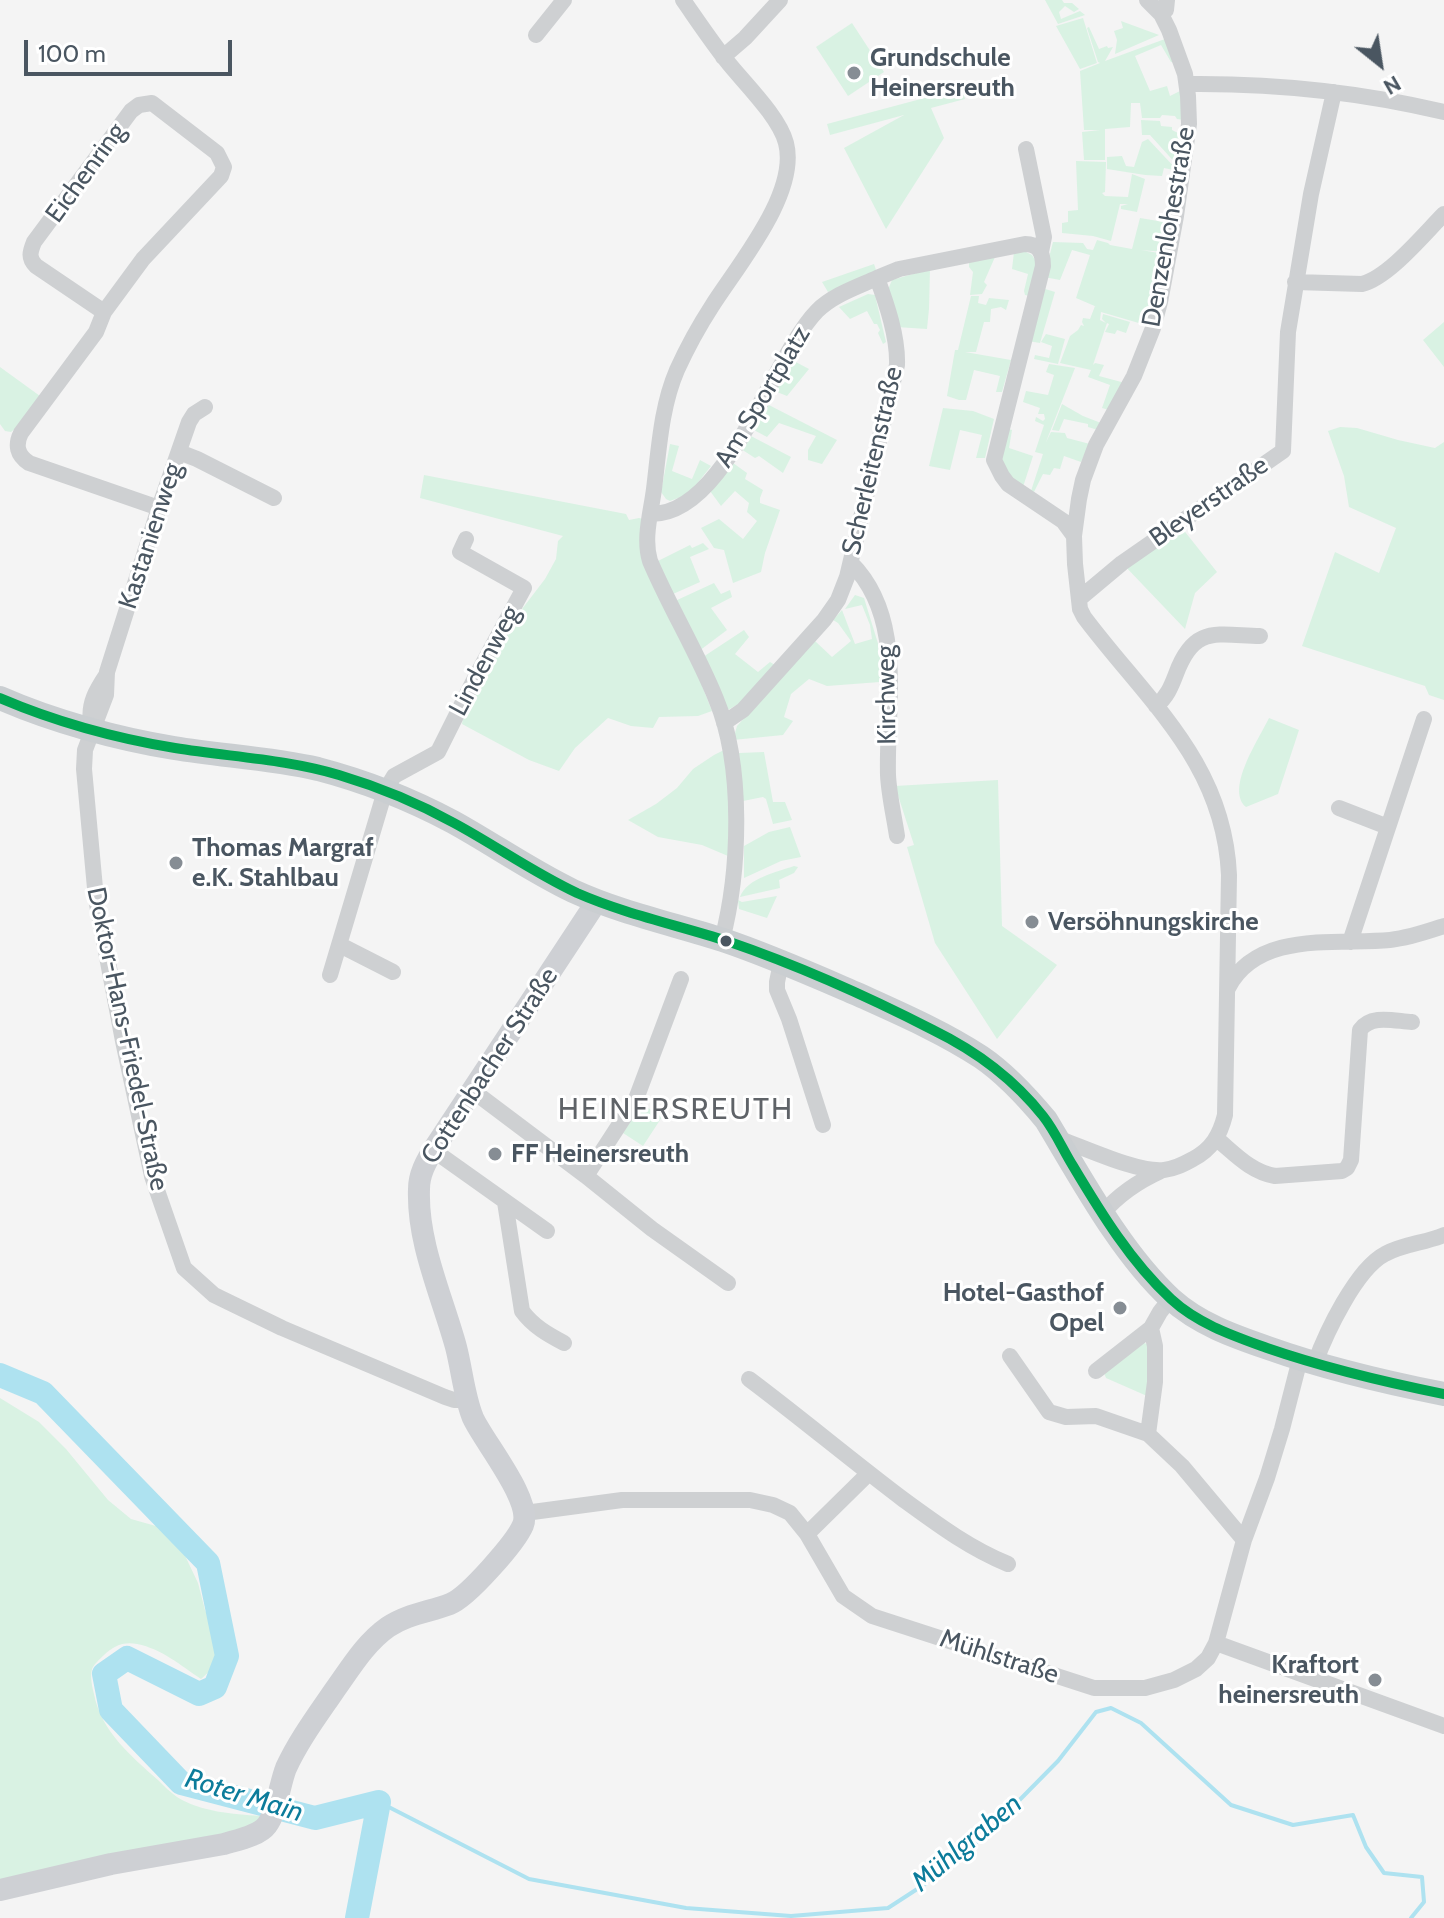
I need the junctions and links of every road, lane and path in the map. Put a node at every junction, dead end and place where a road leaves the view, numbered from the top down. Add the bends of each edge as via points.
1 (564, 0) edge
2 (683, 0) edge
3 (780, 0) edge
4 (1147, 0) edge
5 (1164, 7) edge
6 (536, 35) dead end
7 (723, 57) junction
8 (1187, 84) junction
9 (1334, 92) junction
10 (1444, 112) edge
11 (1026, 149) dead end
12 (1444, 214) edge
13 (1041, 252) junction
14 (877, 278) junction
15 (1295, 282) junction
16 (104, 312) junction
17 (205, 407) dead end
18 (179, 452) junction
19 (274, 498) dead end
20 (159, 508) junction
21 (651, 514) junction
22 (1074, 536) junction
23 (466, 539) dead end
24 (851, 563) junction
25 (1079, 599) junction
26 (1260, 636) dead end
27 (0, 698) edge
28 (1156, 706) junction
29 (1424, 719) dead end
30 (724, 723) junction
31 (91, 730) junction
32 (385, 791) junction
33 (1339, 808) dead end
34 (1388, 827) junction
35 (897, 836) dead end
36 (597, 901) junction
37 (1444, 926) edge
38 (722, 940) junction
39 (1350, 942) junction
40 (340, 945) junction
41 (781, 963) junction
42 (393, 972) dead end
43 (330, 975) dead end
44 (681, 979) dead end
45 (1228, 988) junction
46 (1412, 1022) dead end
47 (473, 1091) junction
48 (823, 1125) dead end
49 (1057, 1138) junction
50 (1217, 1139) junction
51 (433, 1150) junction
52 (1161, 1171) junction
53 (586, 1176) junction
54 (505, 1202) junction
55 (1103, 1213) junction
56 (547, 1231) dead end
57 (1444, 1235) edge
58 (728, 1283) dead end
59 (1171, 1298) junction
60 (1151, 1328) junction
61 (564, 1343) dead end
62 (1010, 1356) dead end
63 (1307, 1361) junction
64 (1096, 1371) dead end
65 (749, 1379) dead end
66 (1444, 1394) edge
67 (468, 1400) junction
68 (1148, 1434) junction
69 (869, 1473) junction
70 (525, 1513) junction
71 (807, 1534) junction
72 (1244, 1540) junction
73 (1008, 1564) dead end
74 (1216, 1643) junction
75 (1444, 1726) edge
76 (0, 1890) edge

1 - 6 street
2 - 7 street
3 - 7 street
4 - 5 street
5 - 8 street, Denzenlohestraße
7 - 21 street via 783,135 786,180 670,386
8 - 9 street
8 - 22 street, Denzenlohestraße via 1189,124 1159,304 1134,376 1089,461
9 - 10 street
9 - 15 street, Bleyerstraße
11 - 13 street via 1044,237
12 - 15 street via 1370,282
13 - 14 street via 1025,244
13 - 22 street via 1043,266 994,460 1008,484 1063,521
14 - 21 street, Am Sportplatz via 816,312 705,487 679,506
14 - 24 street, Scherleitenstraße via 897,365
15 - 25 street, Bleyerstraße via 1283,451
16 - 16 street, Eichenring via 150,251 223,171 217,153 152,103 131,111 30,253 36,266
16 - 20 street, Eichenring via 96,332 21,433 18,451 29,463
17 - 18 street, Kastanienweg via 189,422
18 - 19 street
18 - 20 street, Kastanienweg
20 - 31 street, Kastanienweg via 107,672 94,693
21 - 30 street via 650,561
22 - 25 street, Denzenlohestraße
23 - 32 street, Lindenweg via 460,552 524,588 438,752 394,776
24 - 30 street, Scherleitenstraße via 831,610 743,710
24 - 35 street, Kirchweg via 874,596 886,635 888,779
25 - 28 street, Denzenlohestraße via 1084,617
26 - 28 street via 1195,641
27 - 31 main road
28 - 45 street, Denzenlohestraße via 1198,765 1223,831 1229,875
29 - 34 street
30 - 38 street via 736,827 731,902
31 - 32 main road via 316,769
31 - 67 street, Doktor-Hans-Friedel-Straße via 84,769 96,899 152,1176 184,1268 214,1295 282,1328 445,1397
32 - 36 main road
32 - 40 street
33 - 34 street
34 - 39 street
36 - 38 main road
36 - 47 street, Cottenbacher Straße
37 - 39 street via 1404,938
38 - 41 main road
39 - 45 street via 1309,941 1276,949 1241,970
40 - 42 street
40 - 43 street
41 - 48 street via 777,990
41 - 49 main road via 888,1008 981,1057 1031,1102
44 - 53 street via 636,1099
45 - 50 street, Denzenlohestraße via 1225,1115
46 - 50 street via 1372,1020 1360,1030 1351,1160 1342,1171 1266,1175
47 - 51 street, Cottenbacher Straße
47 - 53 street
49 - 52 street
49 - 55 main road
50 - 52 street via 1198,1157
51 - 54 street
51 - 67 street, Cottenbacher Straße via 420,1179 422,1222
52 - 55 street
53 - 58 street
54 - 56 street
54 - 61 street via 522,1311 530,1323
55 - 59 main road via 1141,1267
57 - 63 street, Mühlstraße via 1374,1261
59 - 60 street
59 - 63 main road via 1209,1325
60 - 64 street
60 - 68 street via 1155,1382
62 - 68 street via 1049,1412 1096,1416
63 - 66 main road
63 - 72 street, Mühlstraße
65 - 69 street
67 - 70 street, Cottenbacher Straße
68 - 72 street
69 - 71 street
69 - 73 street via 969,1546
70 - 71 street, Mühlstraße via 622,1500 750,1500 790,1513
70 - 76 street via 519,1532 467,1593 394,1623 370,1642 306,1731 279,1785 266,1828 232,1842
71 - 74 street, Mühlstraße via 843,1596 872,1616 1094,1688 1145,1688 1174,1680 1196,1669
72 - 74 street, Mühlstraße
74 - 75 street

